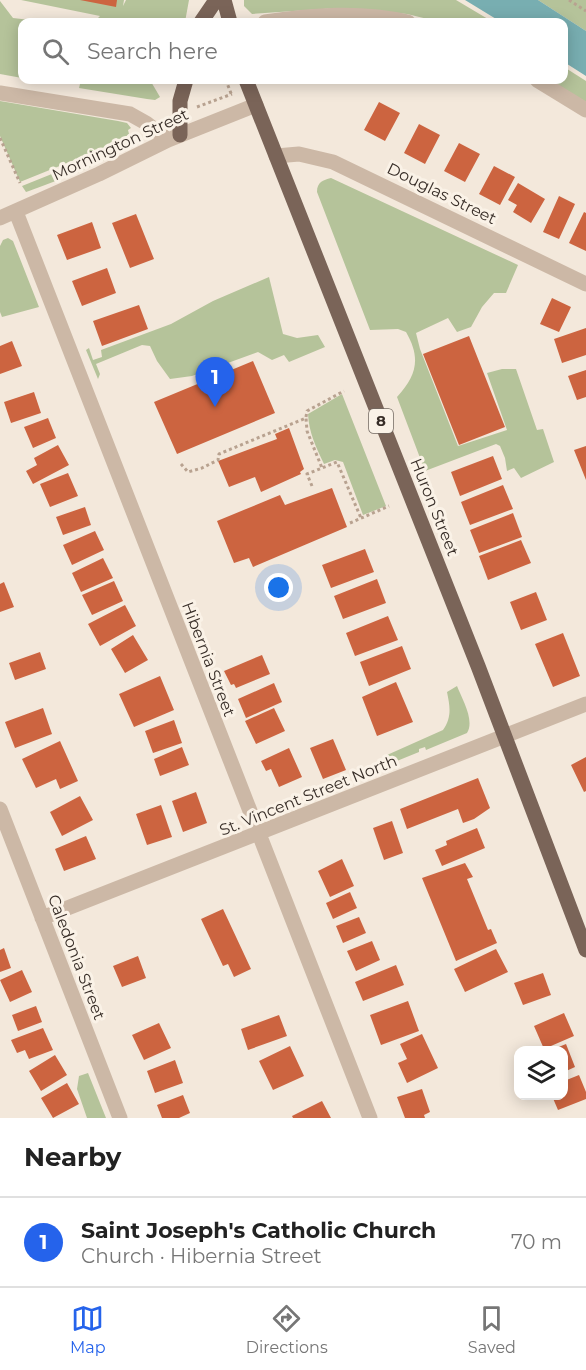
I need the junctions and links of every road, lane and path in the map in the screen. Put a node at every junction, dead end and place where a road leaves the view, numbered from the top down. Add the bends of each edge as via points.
1 (216, 0) edge
2 (224, 0) edge
3 (569, 0) edge
4 (586, 11) edge
5 (204, 18) edge
6 (229, 18) edge
7 (291, 18) edge
8 (380, 18) edge
9 (185, 84) edge
10 (248, 84) edge
11 (544, 84) edge
12 (0, 93) edge
13 (232, 94) dead end
14 (256, 105) junction
15 (189, 110) dead end
16 (586, 110) edge
17 (0, 138) edge
18 (174, 138) junction
19 (5, 148) junction
20 (0, 150) edge
21 (276, 156) junction
22 (20, 183) dead end
23 (16, 212) junction
24 (0, 218) edge
25 (586, 284) edge
26 (344, 391) dead end
27 (306, 418) junction
28 (181, 464) dead end
29 (322, 468) junction
30 (312, 486) dead end
31 (389, 506) dead end
32 (361, 518) junction
33 (350, 523) dead end
34 (586, 704) edge
35 (505, 737) junction
36 (0, 809) edge
37 (258, 835) junction
38 (42, 918) junction
39 (586, 950) edge
40 (120, 1118) edge
41 (370, 1118) edge

1 - 5 main road
2 - 6 main road
3 - 4 path
7 - 8 street
9 - 18 main road
10 - 14 main road, Huron Street / 8
11 - 16 street
12 - 18 street via 130,114
13 - 15 path
14 - 18 street, Mornington Street
14 - 21 main road, Huron Street / 8
17 - 19 path
18 - 23 street, Mornington Street
19 - 20 path
19 - 22 path
21 - 25 street, Douglas Street via 299,154 333,162
21 - 35 main road, Huron Street / 8
23 - 24 street, Mornington Street
23 - 37 street, Hibernia Street
26 - 27 path via 307,411
27 - 28 path via 219,454 218,460 202,468 188,472
27 - 29 path via 307,431
29 - 30 path via 307,474
29 - 32 path via 337,462
31 - 32 path
32 - 33 path
34 - 35 street, St. Vincent Street North
35 - 37 street, St. Vincent Street North
35 - 39 main road, Huron Street / 8
36 - 38 street, Caledonia Street
37 - 38 street, St. Vincent Street North
37 - 41 street, Hibernia Street
38 - 40 street, Caledonia Street

